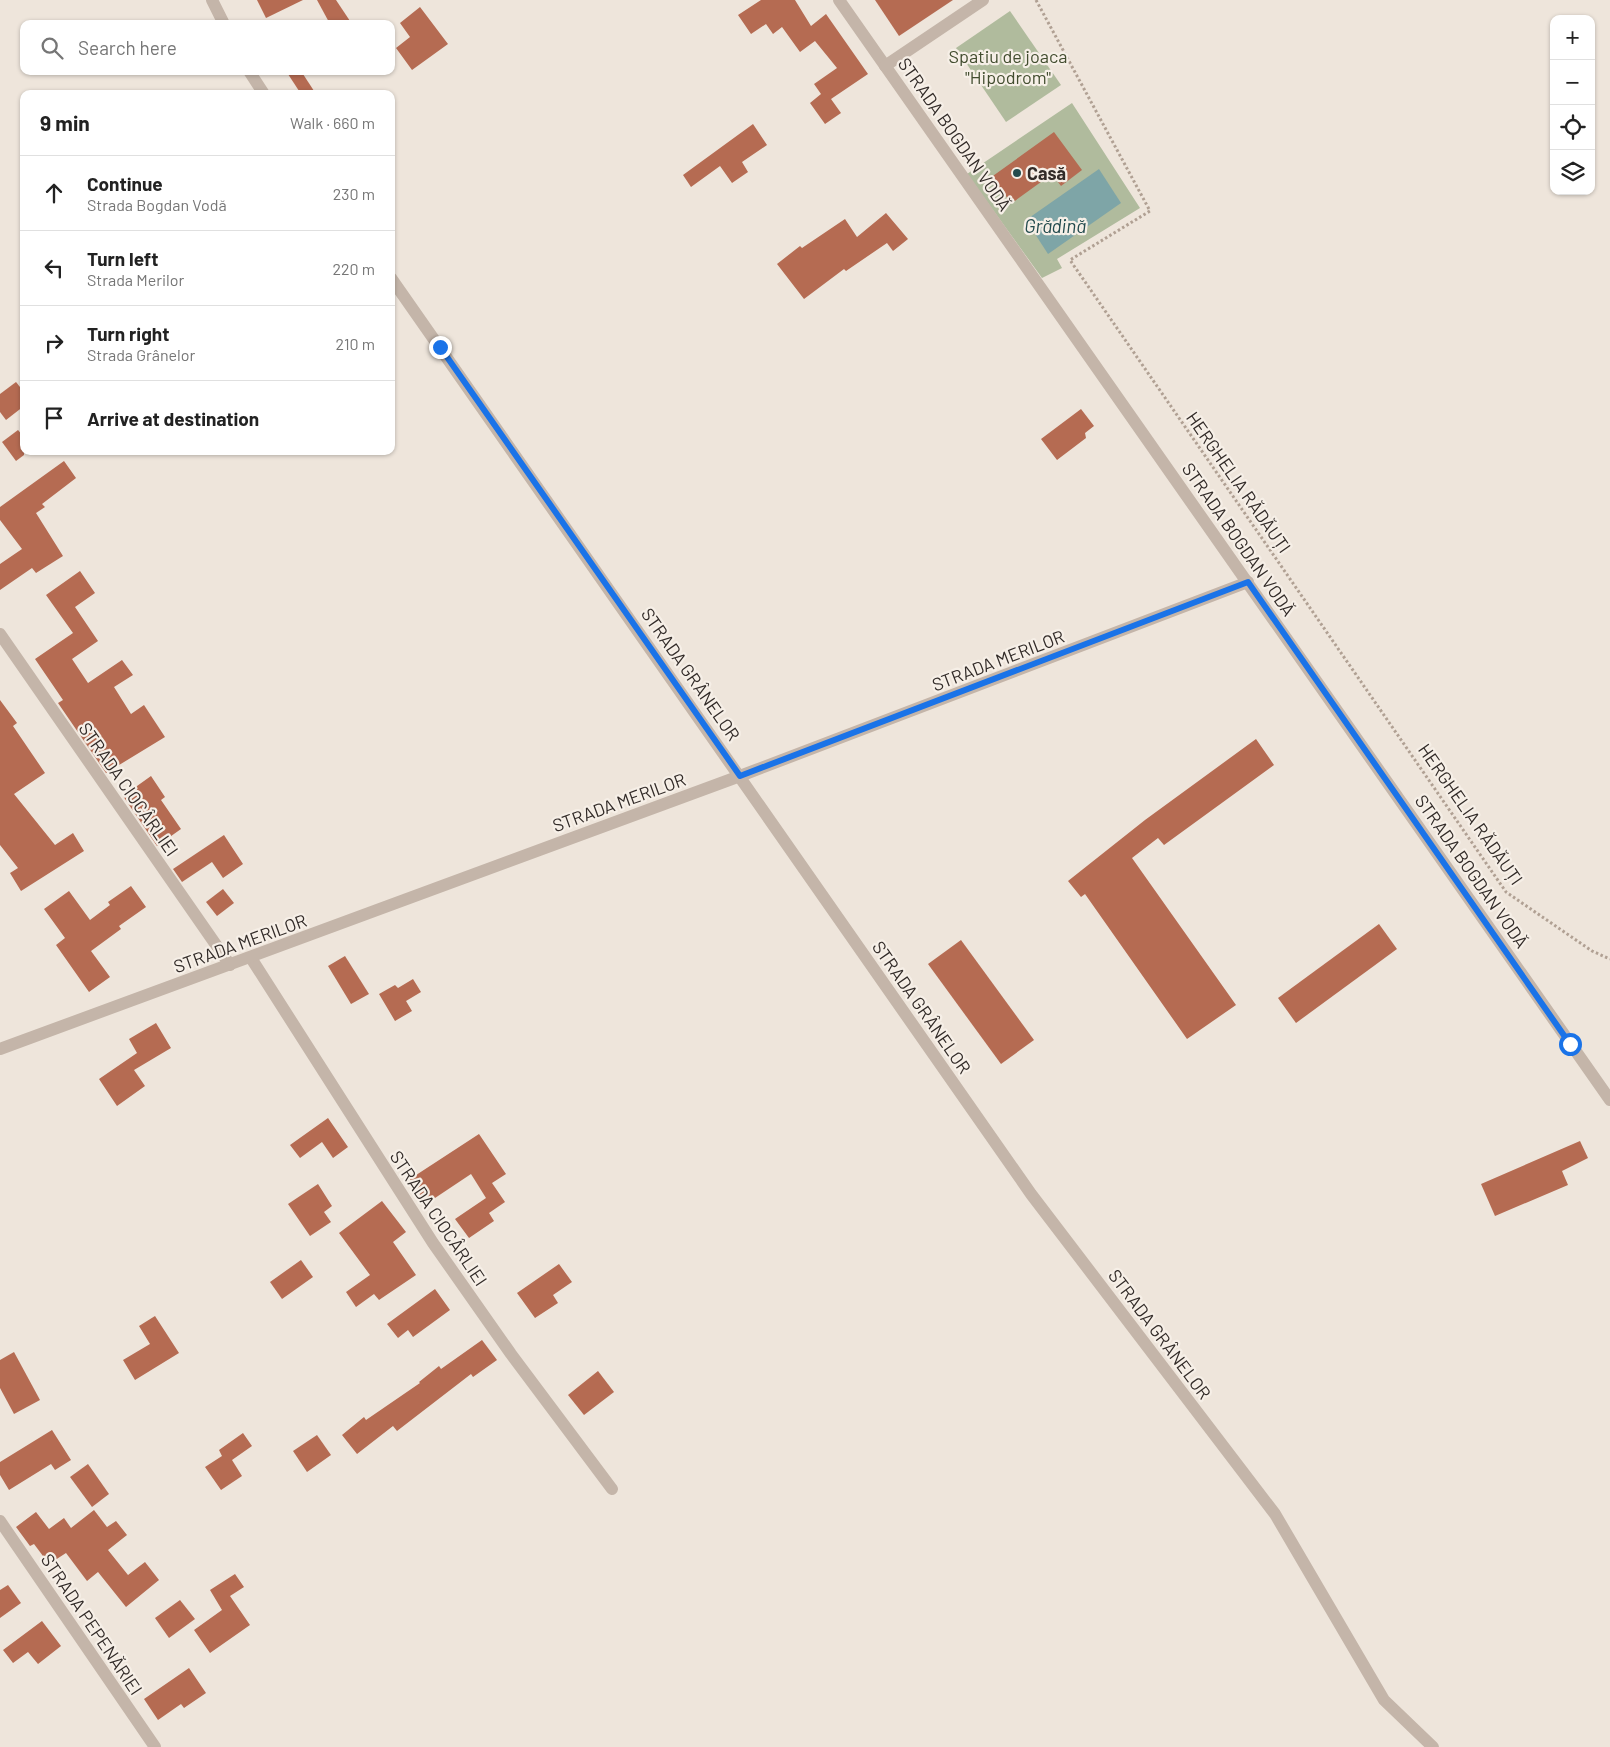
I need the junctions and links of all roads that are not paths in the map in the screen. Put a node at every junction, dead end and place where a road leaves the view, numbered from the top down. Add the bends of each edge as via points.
1 (212, 0) edge
2 (839, 0) edge
3 (983, 0) edge
4 (222, 20) edge
5 (885, 66) junction
6 (252, 75) edge
7 (262, 90) edge
8 (395, 284) edge
9 (1248, 582) junction
10 (0, 634) edge
11 (740, 776) junction
12 (251, 958) junction
13 (230, 965) junction
14 (0, 1049) edge
15 (1610, 1100) edge
16 (612, 1489) dead end
17 (0, 1521) edge
18 (155, 1747) edge
19 (1433, 1747) edge

1 - 4 street
2 - 5 street, STRADA BOGDAN VODĂ
3 - 5 street
5 - 9 street, STRADA BOGDAN VODĂ
6 - 7 street
8 - 11 street, STRADA GRÂNELOR
9 - 11 street, STRADA MERILOR
9 - 15 street, STRADA BOGDAN VODĂ
10 - 13 street, STRADA CIOCÂRLIEI
11 - 12 street, STRADA MERILOR
11 - 19 street, STRADA GRÂNELOR via 1032,1194 1275,1514 1384,1700
12 - 13 street, STRADA MERILOR
12 - 16 street, STRADA CIOCÂRLIEI via 433,1243
13 - 14 street, STRADA MERILOR
17 - 18 street, STRADA PEPENĂRIEI

